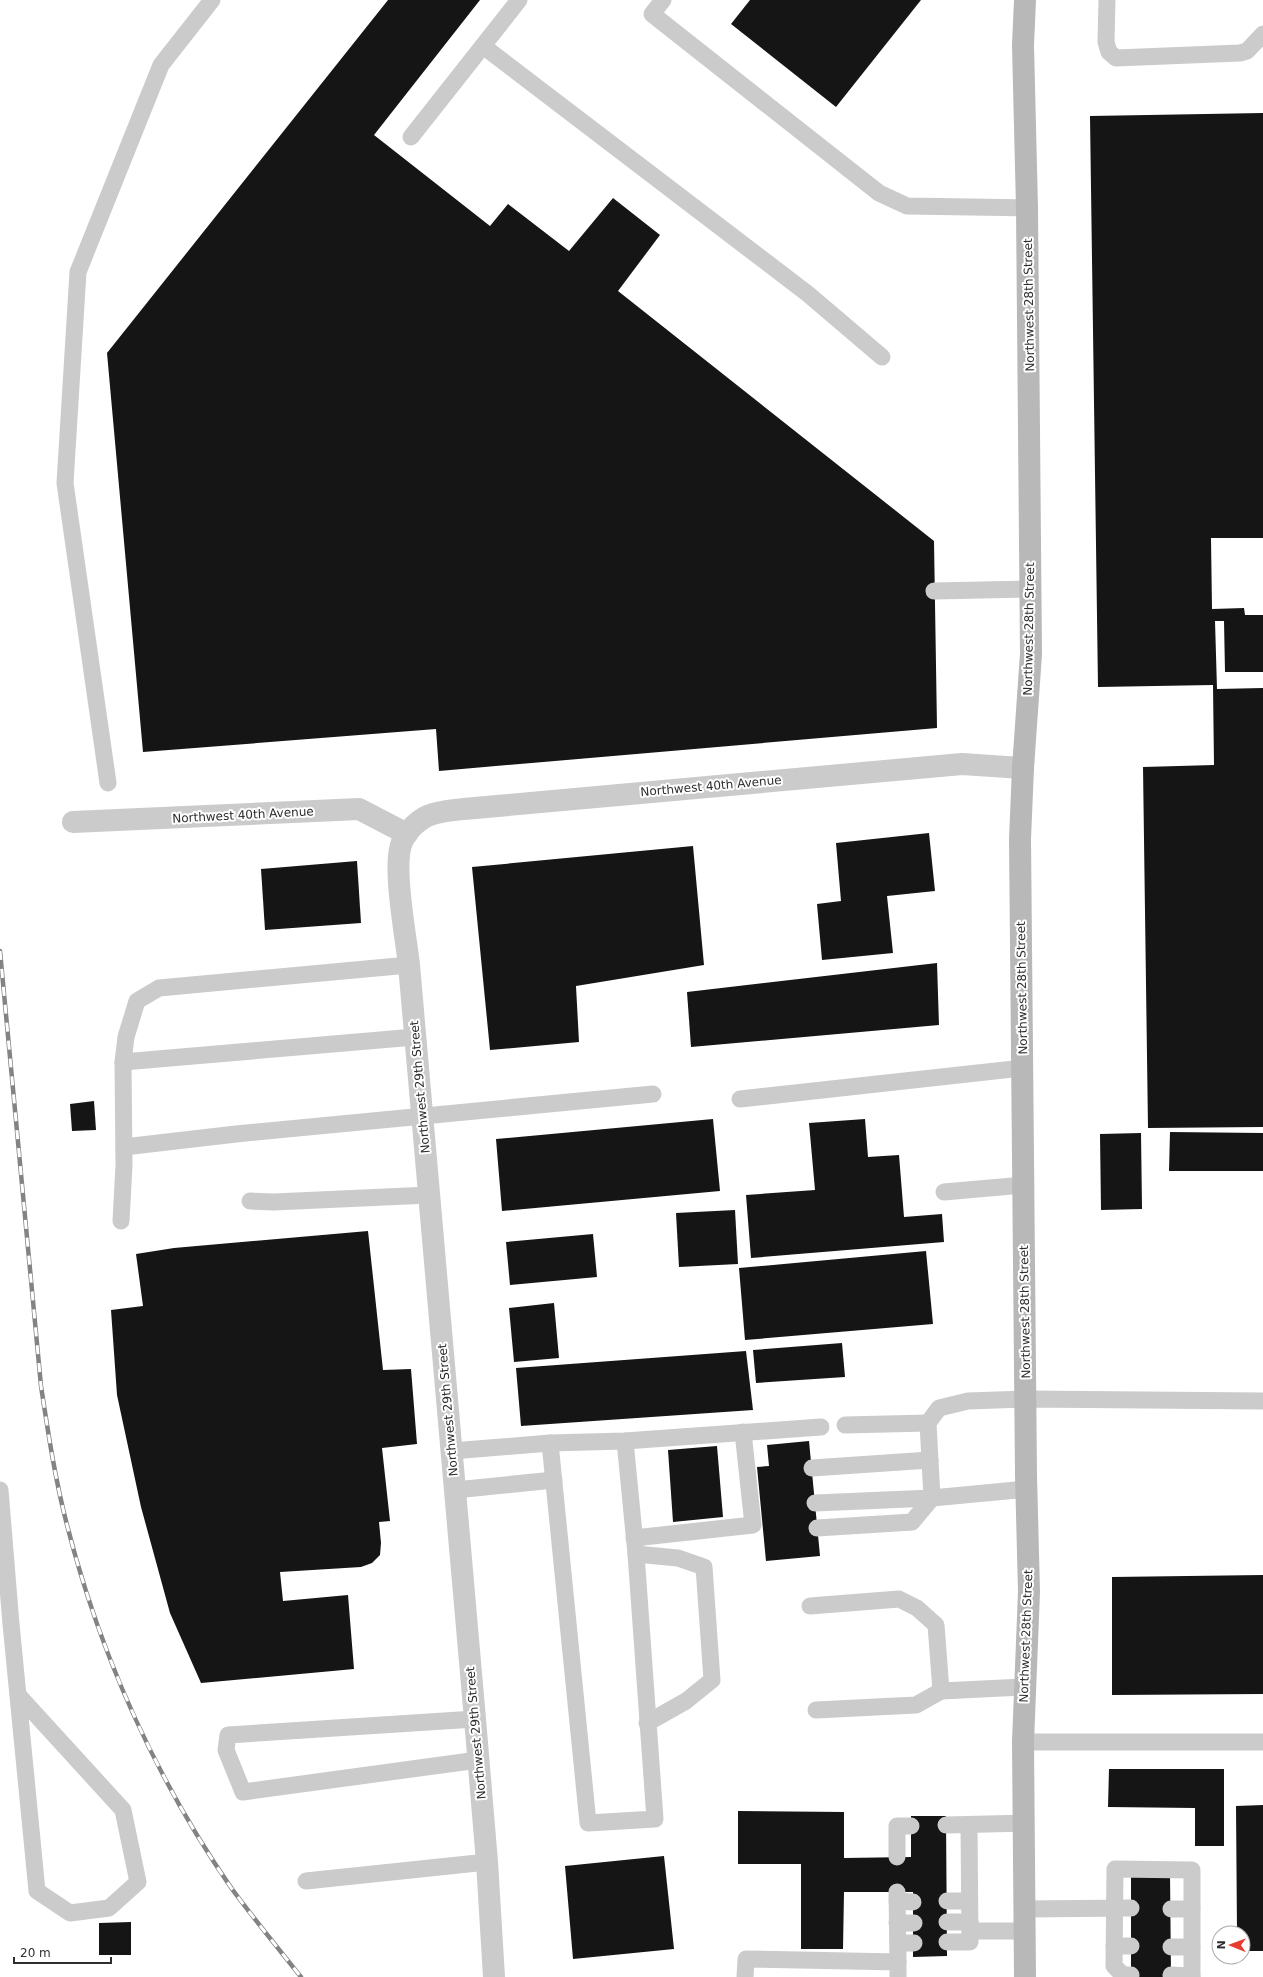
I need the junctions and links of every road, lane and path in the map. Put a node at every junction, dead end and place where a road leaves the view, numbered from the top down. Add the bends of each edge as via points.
1 (212, 0) edge
2 (519, 0) edge
3 (663, 0) edge
4 (1025, 0) edge
5 (1107, 0) edge
6 (1263, 34) edge
7 (483, 46) junction
8 (411, 137) dead end
9 (1027, 208) junction
10 (882, 357) dead end
11 (1031, 589) junction
12 (934, 591) dead end
13 (1023, 768) junction
14 (108, 783) dead end
15 (73, 822) dead end
16 (404, 838) junction
17 (409, 965) junction
18 (416, 1037) junction
19 (123, 1062) junction
20 (1023, 1068) junction
21 (653, 1094) dead end
22 (740, 1099) dead end
23 (423, 1116) junction
24 (124, 1147) junction
25 (1024, 1185) junction
26 (944, 1192) dead end
27 (429, 1195) junction
28 (250, 1201) dead end
29 (120, 1221) dead end
30 (1026, 1399) junction
31 (1263, 1401) edge
32 (928, 1422) junction
33 (845, 1426) dead end
34 (821, 1427) dead end
35 (743, 1432) junction
36 (625, 1441) junction
37 (550, 1443) junction
38 (452, 1451) junction
39 (930, 1460) junction
40 (812, 1468) dead end
41 (554, 1480) junction
42 (1027, 1489) junction
43 (0, 1490) edge
44 (456, 1490) junction
45 (932, 1498) junction
46 (815, 1503) dead end
47 (817, 1528) dead end
48 (635, 1546) junction
49 (810, 1606) dead end
50 (1025, 1687) junction
51 (941, 1691) junction
52 (18, 1695) junction
53 (816, 1710) dead end
54 (475, 1719) junction
55 (647, 1723) junction
56 (1023, 1742) junction
57 (1263, 1742) edge
58 (478, 1760) junction
59 (1024, 1823) junction
60 (946, 1825) dead end
61 (968, 1825) junction
62 (911, 1826) dead end
63 (898, 1857) dead end
64 (487, 1862) junction
65 (306, 1881) dead end
66 (903, 1898) dead end
67 (947, 1901) dead end
68 (969, 1901) junction
69 (1025, 1909) junction
70 (1123, 1909) junction
71 (1170, 1909) dead end
72 (1192, 1909) junction
73 (947, 1922) dead end
74 (970, 1926) junction
75 (1025, 1931) junction
76 (947, 1942) dead end
77 (1171, 1947) dead end
78 (1192, 1947) junction
79 (898, 1969) edge
80 (1131, 1975) dead end
81 (1171, 1975) dead end
82 (1192, 1976) edge
83 (494, 1977) edge
84 (745, 1977) edge
85 (1025, 1977) edge

1 - 14 lane via 161,65 78,272 64,483
2 - 7 lane
3 - 9 lane via 652,14 879,193 907,206
4 - 9 street, Northwest 28th Street via 1023,45
5 - 6 lane via 1106,42 1109,52 1116,58 1240,53 1247,51
7 - 8 lane
7 - 10 lane via 808,294
9 - 11 street, Northwest 28th Street
11 - 12 lane
11 - 13 street, Northwest 28th Street via 1032,654
13 - 16 street, Northwest 40th Avenue via 962,764 464,809 433,814 420,820
13 - 20 street, Northwest 28th Street via 1020,839
15 - 16 street, Northwest 40th Avenue via 359,809
16 - 17 street, Northwest 29th Street via 399,861 399,884
17 - 18 street, Northwest 29th Street
17 - 19 lane via 159,988 137,1001 126,1037
18 - 19 lane
18 - 23 street, Northwest 29th Street
19 - 24 lane
20 - 22 lane
20 - 25 street, Northwest 28th Street
21 - 23 lane
23 - 24 lane
23 - 27 street, Northwest 29th Street
24 - 29 lane
25 - 26 lane
25 - 30 street, Northwest 28th Street
27 - 28 lane
27 - 38 street, Northwest 29th Street
30 - 31 lane
30 - 32 lane via 968,1401 939,1408
30 - 42 street, Northwest 28th Street
32 - 33 lane
32 - 39 lane
34 - 35 lane
35 - 36 lane
35 - 48 lane via 753,1475 757,1519
36 - 37 lane
36 - 48 lane
37 - 38 lane
37 - 41 lane
38 - 44 street, Northwest 29th Street
39 - 40 lane
39 - 45 lane
41 - 44 lane
41 - 55 lane via 588,1823 655,1819
42 - 45 lane
42 - 50 street, Northwest 28th Street via 1029,1592
43 - 52 lane
44 - 54 street, Northwest 29th Street
45 - 46 lane
45 - 47 lane via 912,1522
48 - 55 lane
48 - 55 lane via 704,1567 706,1589 712,1680 686,1701
49 - 51 lane via 899,1599 917,1608 936,1625
50 - 51 lane
50 - 56 street, Northwest 28th Street
51 - 53 lane via 916,1705
52 - 52 lane via 37,1891 70,1913 109,1908 138,1882 123,1810
54 - 58 street, Northwest 29th Street
54 - 58 lane via 228,1735 226,1750 243,1792
56 - 57 lane
56 - 59 street, Northwest 28th Street
58 - 64 street, Northwest 29th Street
59 - 61 lane
59 - 69 street, Northwest 28th Street
60 - 61 lane
61 - 68 lane
62 - 63 lane via 897,1826
64 - 65 lane
64 - 83 street, Northwest 29th Street
66 - 79 lane via 906,1943
67 - 68 lane
68 - 74 lane
69 - 70 lane
69 - 75 street, Northwest 28th Street
70 - 72 lane via 1115,1869 1192,1870
70 - 80 lane via 1122,1946 1114,1966 1123,1975
71 - 72 lane
72 - 78 lane
73 - 74 lane
74 - 75 lane
74 - 76 lane via 970,1942
75 - 85 street, Northwest 28th Street
77 - 78 lane
78 - 82 lane
79 - 84 lane via 746,1959
81 - 82 lane

